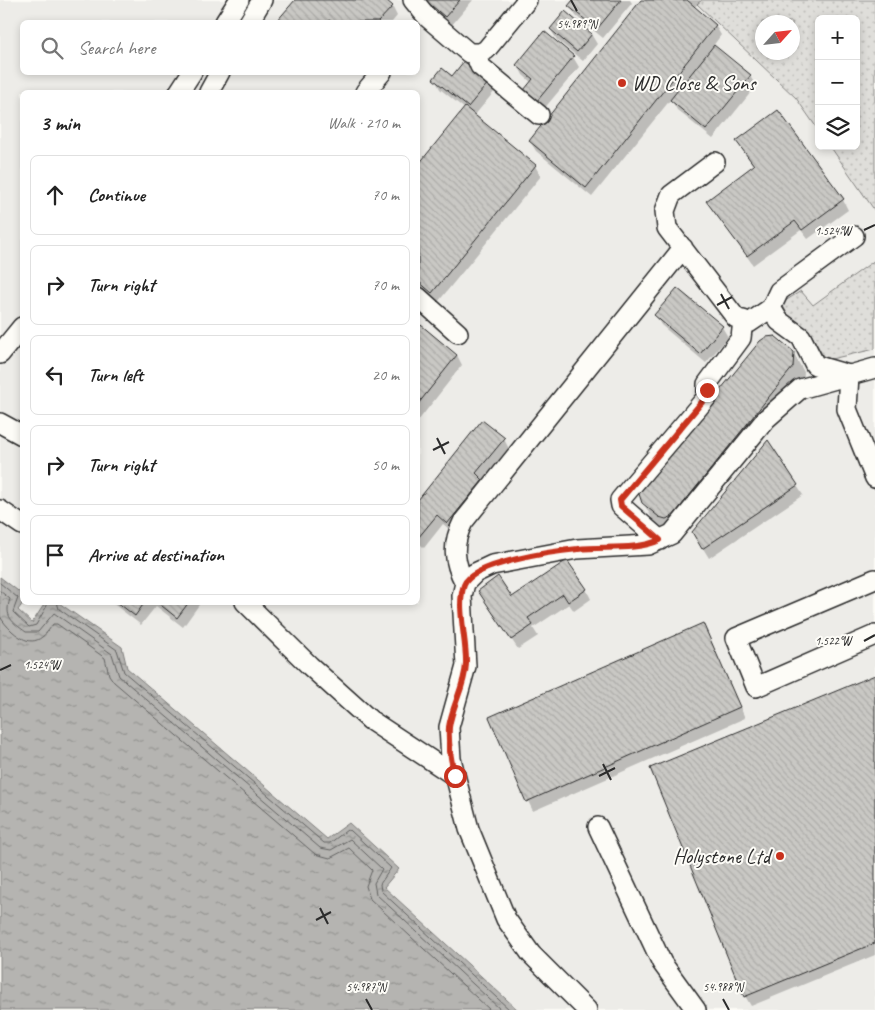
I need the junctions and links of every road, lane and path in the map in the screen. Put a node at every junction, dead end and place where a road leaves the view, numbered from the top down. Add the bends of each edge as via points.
1 (239, 0) edge
2 (262, 0) edge
3 (413, 0) edge
4 (527, 0) edge
5 (226, 20) edge
6 (250, 20) edge
7 (422, 24) edge
8 (475, 54) junction
9 (190, 75) edge
10 (218, 75) edge
11 (379, 75) edge
12 (180, 90) edge
13 (210, 90) edge
14 (367, 90) edge
15 (539, 115) dead end
16 (715, 162) dead end
17 (854, 236) dead end
18 (683, 248) junction
19 (420, 299) edge
20 (771, 308) junction
21 (743, 320) junction
22 (20, 329) edge
23 (458, 333) dead end
24 (0, 354) edge
25 (875, 368) edge
26 (849, 375) junction
27 (0, 423) edge
28 (20, 434) edge
29 (875, 478) edge
30 (0, 510) edge
31 (20, 525) edge
32 (660, 540) junction
33 (875, 579) edge
34 (464, 583) junction
35 (248, 605) edge
36 (875, 635) edge
37 (455, 776) junction
38 (598, 828) dead end
39 (587, 1010) edge
40 (696, 1010) edge

1 - 5 street
2 - 6 street
3 - 7 street
4 - 8 street via 486,50
7 - 8 street
8 - 15 street via 480,66
9 - 12 street
10 - 13 street
11 - 14 street
16 - 18 street via 671,195 665,211 667,228
17 - 20 street via 780,291
18 - 21 street via 736,318
18 - 34 street via 463,522 454,546 456,566
19 - 23 street
20 - 21 street via 749,323
20 - 26 street via 779,321 801,337 816,365
21 - 32 street via 741,338 707,384 707,396 620,500 621,506
22 - 24 street
25 - 26 street
26 - 29 street via 847,409
26 - 32 street via 800,389 766,418 672,534
27 - 28 street
30 - 31 street
32 - 34 street via 648,545 577,549 492,565
33 - 36 street via 736,638 756,687
34 - 37 street via 466,666 449,727
35 - 37 street via 370,720
37 - 39 street via 469,829 506,919 531,954
38 - 40 street via 662,963

